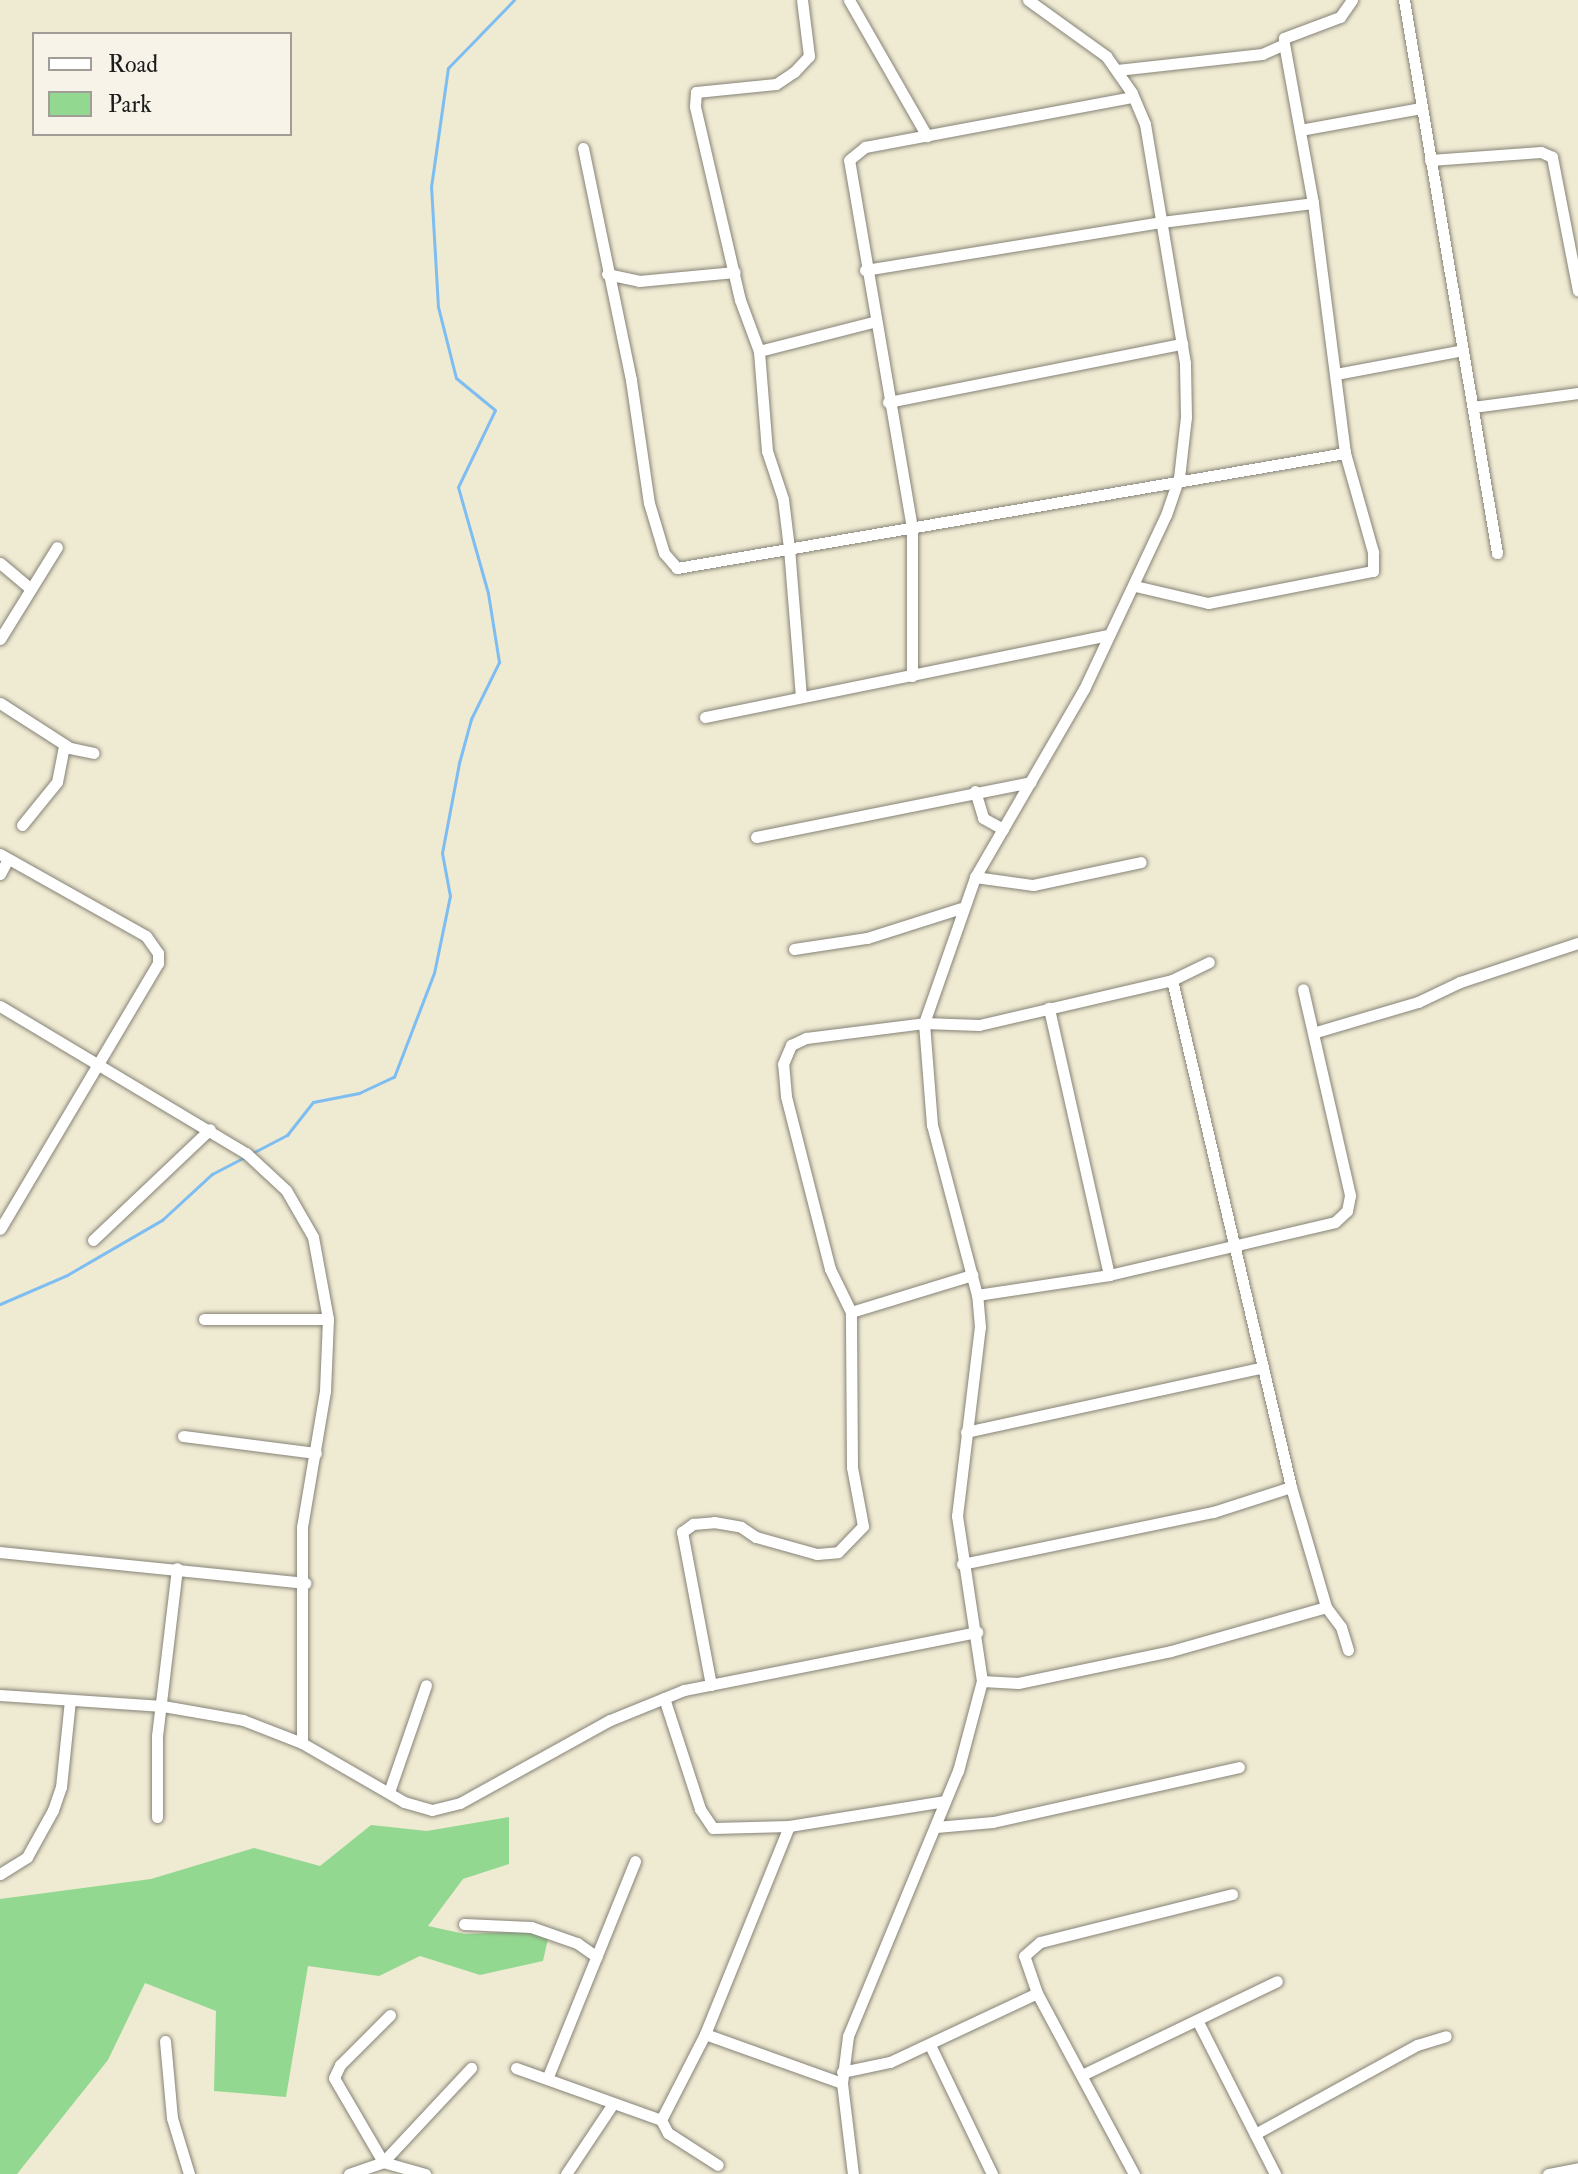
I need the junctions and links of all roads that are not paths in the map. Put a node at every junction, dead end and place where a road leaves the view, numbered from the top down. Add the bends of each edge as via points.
1 (802, 0) edge
2 (849, 0) edge
3 (1028, 0) edge
4 (1352, 0) edge
5 (1404, 0) edge
6 (1284, 44) junction
7 (1117, 70) junction
8 (1131, 97) junction
9 (1421, 108) junction
10 (1300, 130) junction
11 (927, 136) junction
12 (583, 148) dead end
13 (1430, 160) junction
14 (1313, 203) junction
15 (1161, 222) junction
16 (865, 270) junction
17 (735, 272) junction
18 (607, 274) junction
19 (1578, 291) edge
20 (873, 322) junction
21 (1182, 344) junction
22 (1463, 350) junction
23 (759, 351) junction
24 (1336, 374) junction
25 (1578, 393) edge
26 (888, 402) junction
27 (1473, 407) junction
28 (1345, 453) junction
29 (1179, 478) junction
30 (912, 528) junction
31 (57, 547) dead end
32 (789, 548) junction
33 (1497, 553) dead end
34 (0, 563) edge
35 (1135, 586) junction
36 (31, 589) junction
37 (1109, 635) junction
38 (0, 639) edge
39 (912, 676) junction
40 (801, 697) junction
41 (0, 703) edge
42 (705, 717) dead end
43 (64, 745) junction
44 (93, 753) dead end
45 (1031, 782) junction
46 (975, 791) junction
47 (22, 825) dead end
48 (1003, 829) junction
49 (756, 837) dead end
50 (4, 856) edge
51 (1141, 862) dead end
52 (0, 874) edge
53 (975, 877) junction
54 (961, 908) junction
55 (1578, 943) edge
56 (794, 949) dead end
57 (1209, 962) dead end
58 (1172, 980) junction
59 (1303, 989) dead end
60 (0, 1006) edge
61 (1049, 1008) junction
62 (924, 1023) junction
63 (1316, 1032) junction
64 (98, 1062) junction
65 (210, 1129) junction
66 (0, 1229) edge
67 (93, 1240) dead end
68 (1232, 1243) junction
69 (972, 1275) junction
70 (1109, 1275) junction
71 (977, 1295) junction
72 (851, 1312) junction
73 (204, 1319) dead end
74 (328, 1319) junction
75 (1263, 1367) junction
76 (966, 1432) junction
77 (183, 1436) dead end
78 (316, 1453) junction
79 (1291, 1487) junction
80 (0, 1552) edge
81 (962, 1564) junction
82 (177, 1568) junction
83 (305, 1583) junction
84 (1326, 1607) junction
85 (977, 1632) junction
86 (1348, 1650) dead end
87 (982, 1681) junction
88 (426, 1685) dead end
89 (711, 1685) junction
90 (0, 1695) edge
91 (664, 1698) junction
92 (70, 1700) junction
93 (163, 1706) junction
94 (302, 1743) junction
95 (1239, 1767) dead end
96 (389, 1792) junction
97 (945, 1801) junction
98 (157, 1817) dead end
99 (789, 1826) junction
100 (936, 1827) junction
101 (635, 1861) dead end
102 (0, 1874) edge
103 (1232, 1894) dead end
104 (464, 1924) dead end
105 (597, 1957) junction
106 (1277, 1981) dead end
107 (1037, 1993) junction
108 (390, 2015) dead end
109 (1197, 2020) junction
110 (705, 2034) junction
111 (1446, 2036) dead end
112 (165, 2041) dead end
113 (930, 2045) junction
114 (471, 2068) dead end
115 (516, 2068) dead end
116 (1084, 2074) junction
117 (842, 2078) junction
118 (547, 2079) junction
119 (612, 2105) junction
120 (661, 2120) junction
121 (1255, 2134) junction
122 (383, 2162) junction
123 (718, 2165) dead end
124 (1578, 2168) edge
125 (189, 2174) edge
126 (349, 2174) edge
127 (425, 2174) edge
128 (566, 2174) edge
129 (853, 2174) edge
130 (992, 2174) edge
131 (1134, 2174) edge
132 (1275, 2174) edge
133 (1548, 2174) edge

1 - 17 street via 809,56 794,72 776,84 696,92
2 - 11 street
3 - 7 street via 1106,56
4 - 6 street via 1340,17 1284,38
5 - 9 street
6 - 7 street via 1262,54
6 - 10 street
7 - 8 street
8 - 11 street
8 - 15 street via 1145,124
9 - 10 street
9 - 13 street
10 - 14 street
11 - 16 street via 865,147 849,160
12 - 18 street
13 - 19 street via 1541,152 1552,157
13 - 22 street
14 - 15 street
14 - 24 street
15 - 16 street
15 - 21 street
16 - 20 street
17 - 18 street via 639,281
17 - 23 street
18 - 32 street via 631,380 645,487 671,564 687,568
20 - 23 street
20 - 26 street
21 - 26 street
21 - 29 street via 1186,417
22 - 24 street
22 - 27 street
23 - 32 street via 767,451 783,499
24 - 28 street
25 - 27 street
26 - 30 street
27 - 33 street
28 - 29 street
28 - 35 street via 1373,552 1375,566 1369,574 1208,603
29 - 30 street
29 - 35 street
30 - 32 street
30 - 39 street
31 - 36 street
32 - 40 street
34 - 36 street
35 - 37 street
36 - 38 street
37 - 39 street
37 - 45 street
39 - 40 street
40 - 42 street
41 - 43 street
43 - 44 street
43 - 47 street via 57,782
45 - 46 street
45 - 48 street
46 - 48 street via 983,818
46 - 49 street
48 - 53 street
50 - 52 street
50 - 64 street via 146,936 158,953 158,963
51 - 53 street via 1033,885
53 - 54 street
54 - 56 street via 867,938
54 - 62 street
55 - 63 street via 1460,982 1418,1002
57 - 58 street
58 - 61 street
58 - 68 street
59 - 63 street
60 - 64 street
61 - 62 street via 961,1028
61 - 70 street
62 - 69 street via 932,1125
62 - 72 street via 806,1038 791,1045 783,1064 786,1096 830,1269
63 - 68 street via 1350,1205 1335,1222
64 - 65 street
64 - 66 street
65 - 67 street
65 - 74 street via 286,1190 313,1237
68 - 70 street
68 - 75 street
69 - 71 street
69 - 72 street
70 - 71 street
71 - 76 street via 980,1327
72 - 89 street via 852,1467 863,1526 838,1552 817,1554 714,1522 693,1524 682,1532
73 - 74 street
74 - 78 street
75 - 76 street
75 - 79 street
76 - 81 street via 957,1478
77 - 78 street
78 - 83 street via 302,1527
79 - 81 street via 1213,1512
79 - 84 street
80 - 82 street
81 - 85 street
82 - 83 street
82 - 93 street
83 - 94 street
84 - 86 street via 1341,1627
84 - 87 street via 1171,1651 1018,1683
85 - 87 street
85 - 89 street
87 - 97 street via 970,1735
88 - 96 street
89 - 91 street
90 - 92 street
91 - 96 street via 610,1720 449,1808 418,1807
91 - 99 street via 708,1824 717,1829
92 - 93 street
92 - 102 street via 61,1787 53,1810 27,1857
93 - 94 street via 243,1720
93 - 98 street via 157,1736
94 - 96 street
95 - 100 street via 993,1822
97 - 99 street
97 - 100 street
99 - 110 street
100 - 117 street via 854,2017
101 - 105 street
103 - 107 street via 1031,1946 1024,1956
104 - 105 street via 531,1927 577,1943
105 - 118 street
106 - 109 street
107 - 113 street
107 - 116 street
108 - 122 street via 340,2065 334,2078
109 - 116 street
109 - 121 street
110 - 117 street
110 - 120 street
111 - 121 street via 1417,2045
112 - 125 street via 172,2118
113 - 117 street
113 - 130 street
114 - 122 street
115 - 118 street
116 - 131 street
117 - 129 street
118 - 119 street
119 - 120 street
119 - 128 street
120 - 123 street via 668,2133
121 - 132 street
122 - 126 street
122 - 127 street
124 - 133 street

